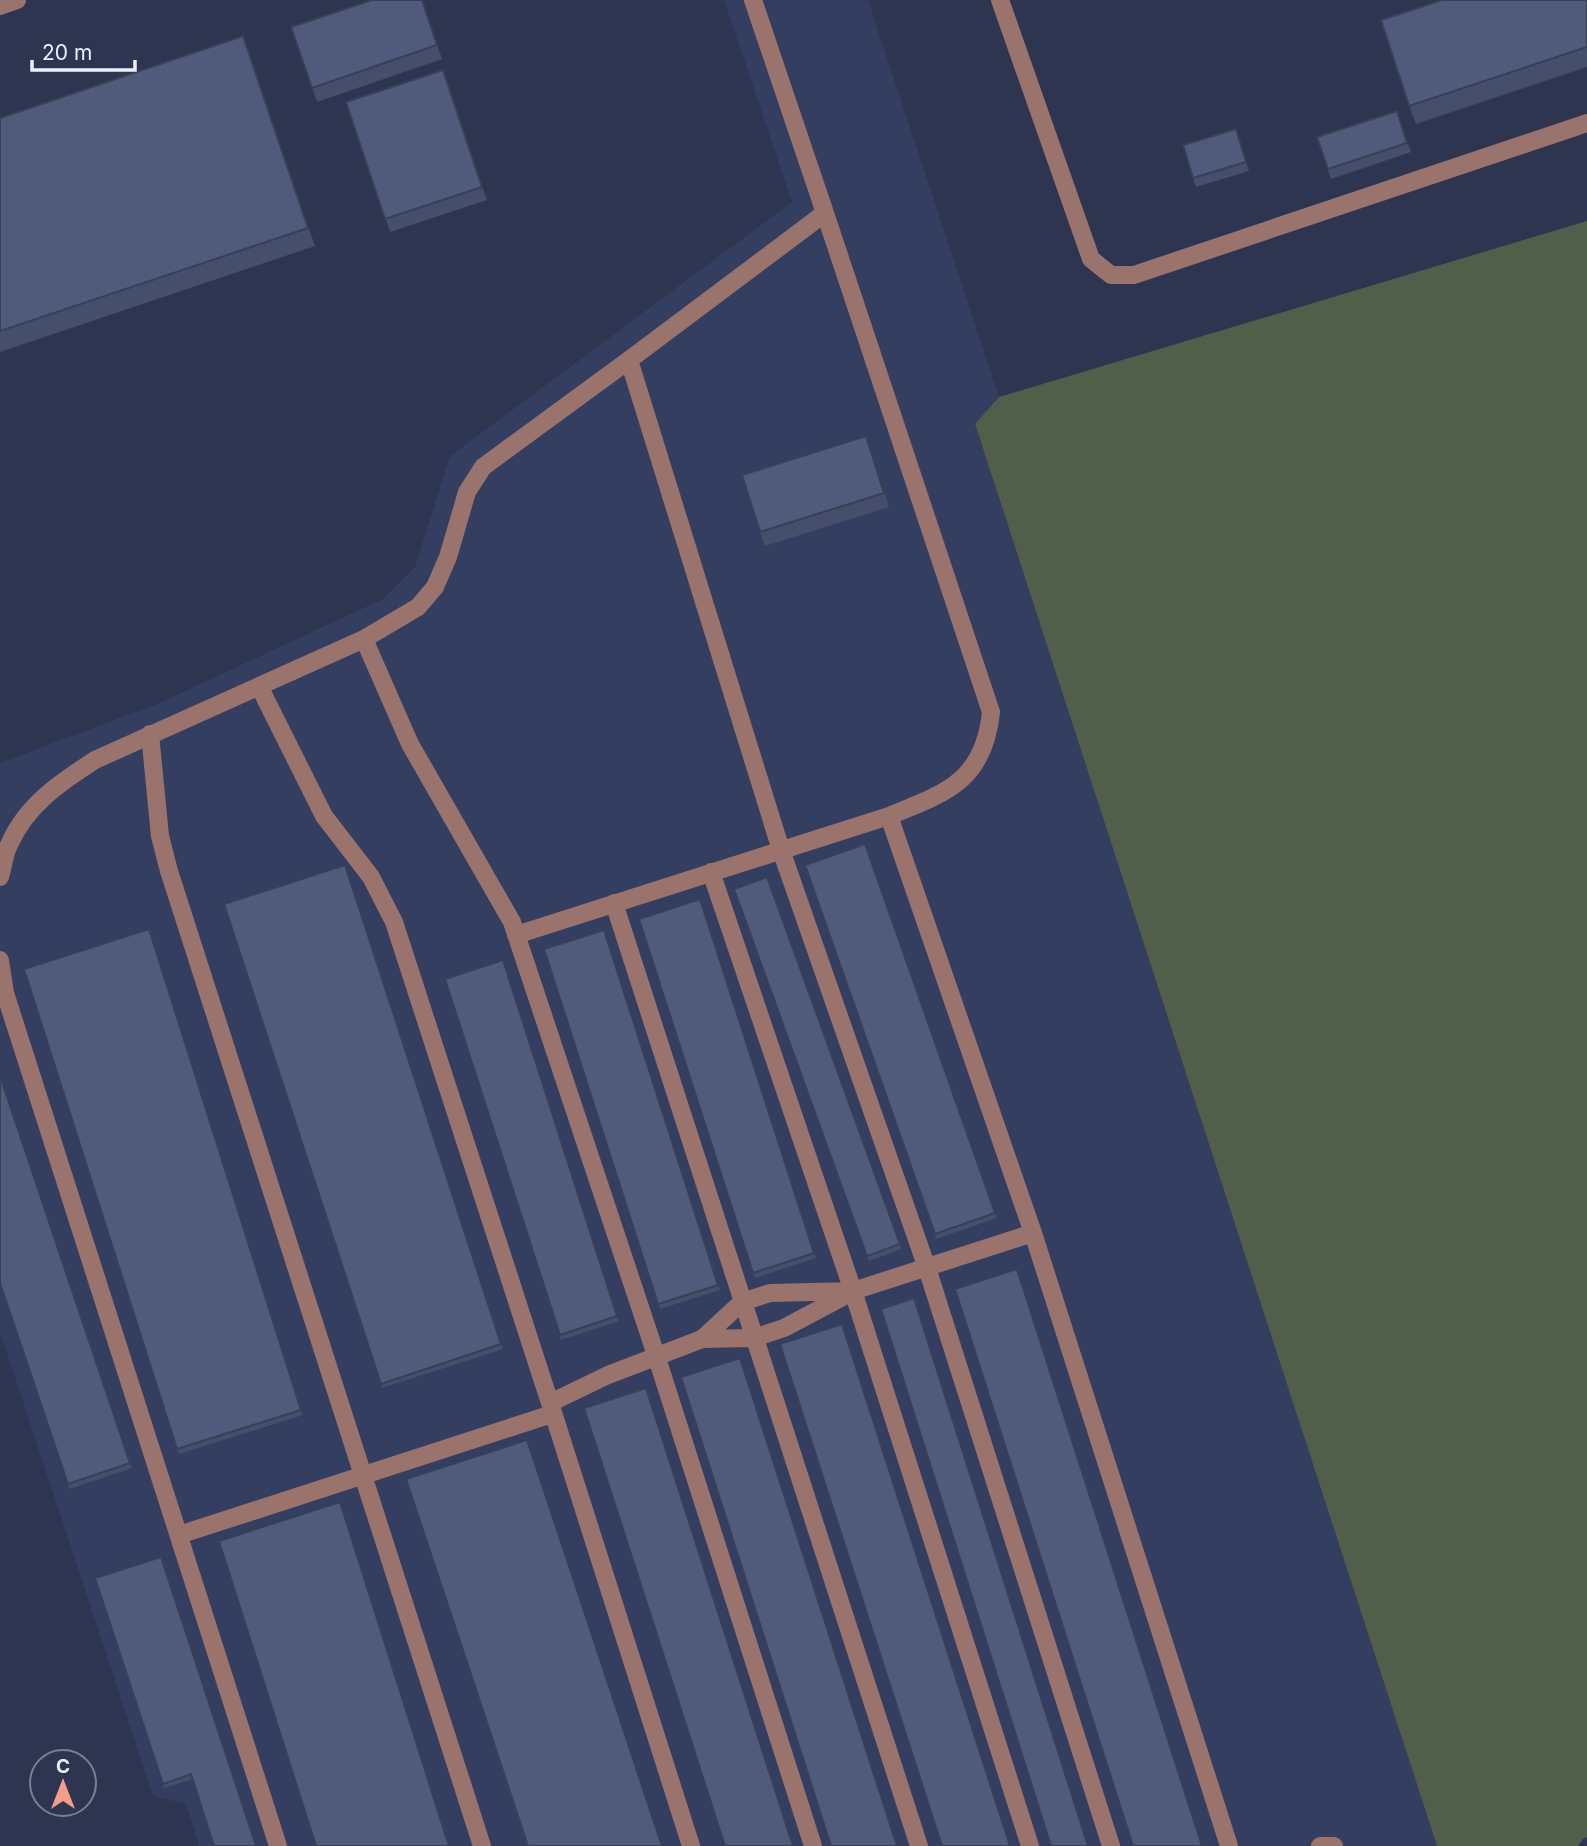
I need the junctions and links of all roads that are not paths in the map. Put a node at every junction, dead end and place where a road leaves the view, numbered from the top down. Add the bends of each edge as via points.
1 (17, 0) edge
2 (753, 0) edge
3 (1000, 0) edge
4 (0, 6) edge
5 (1587, 123) edge
6 (825, 213) junction
7 (629, 360) junction
8 (364, 639) junction
9 (259, 686) junction
10 (150, 734) junction
11 (889, 816) junction
12 (781, 850) junction
13 (711, 872) junction
14 (0, 877) edge
15 (614, 903) junction
16 (516, 935) junction
17 (0, 960) edge
18 (1033, 1233) junction
19 (927, 1268) junction
20 (853, 1291) junction
21 (742, 1302) junction
22 (754, 1338) junction
23 (702, 1339) junction
24 (656, 1355) junction
25 (551, 1408) junction
26 (363, 1475) junction
27 (179, 1535) junction
28 (278, 1846) edge
29 (482, 1846) edge
30 (691, 1846) edge
31 (813, 1846) edge
32 (919, 1846) edge
33 (1030, 1846) edge
34 (1111, 1846) edge
35 (1229, 1846) edge
36 (1320, 1846) edge
37 (1334, 1846) edge

1 - 4 lane
2 - 6 lane
3 - 5 lane via 1091,259 1111,275 1134,275
6 - 7 lane
6 - 11 lane via 990,712 981,755 969,772 942,794
7 - 8 lane via 483,467 467,492 435,587 418,607
7 - 12 lane
8 - 9 lane
8 - 16 lane via 410,744
9 - 10 lane
9 - 25 lane via 324,816 371,877 394,922
10 - 14 lane via 95,760 56,786 24,818 8,846
10 - 26 lane via 160,836 169,871
11 - 12 lane
11 - 18 lane
12 - 13 lane
12 - 19 lane
13 - 15 lane
13 - 20 lane
15 - 16 lane
15 - 21 lane
16 - 24 lane
17 - 27 lane via 5,993
18 - 19 lane
18 - 35 lane
19 - 20 lane
19 - 34 lane
20 - 21 lane via 770,1293
20 - 22 lane via 784,1328
20 - 33 lane
21 - 22 lane
21 - 23 lane
22 - 23 lane
22 - 32 lane
23 - 24 lane
24 - 25 lane via 608,1375
24 - 31 lane
25 - 26 lane
25 - 30 lane
26 - 27 lane
26 - 29 lane
27 - 28 lane
36 - 37 lane

